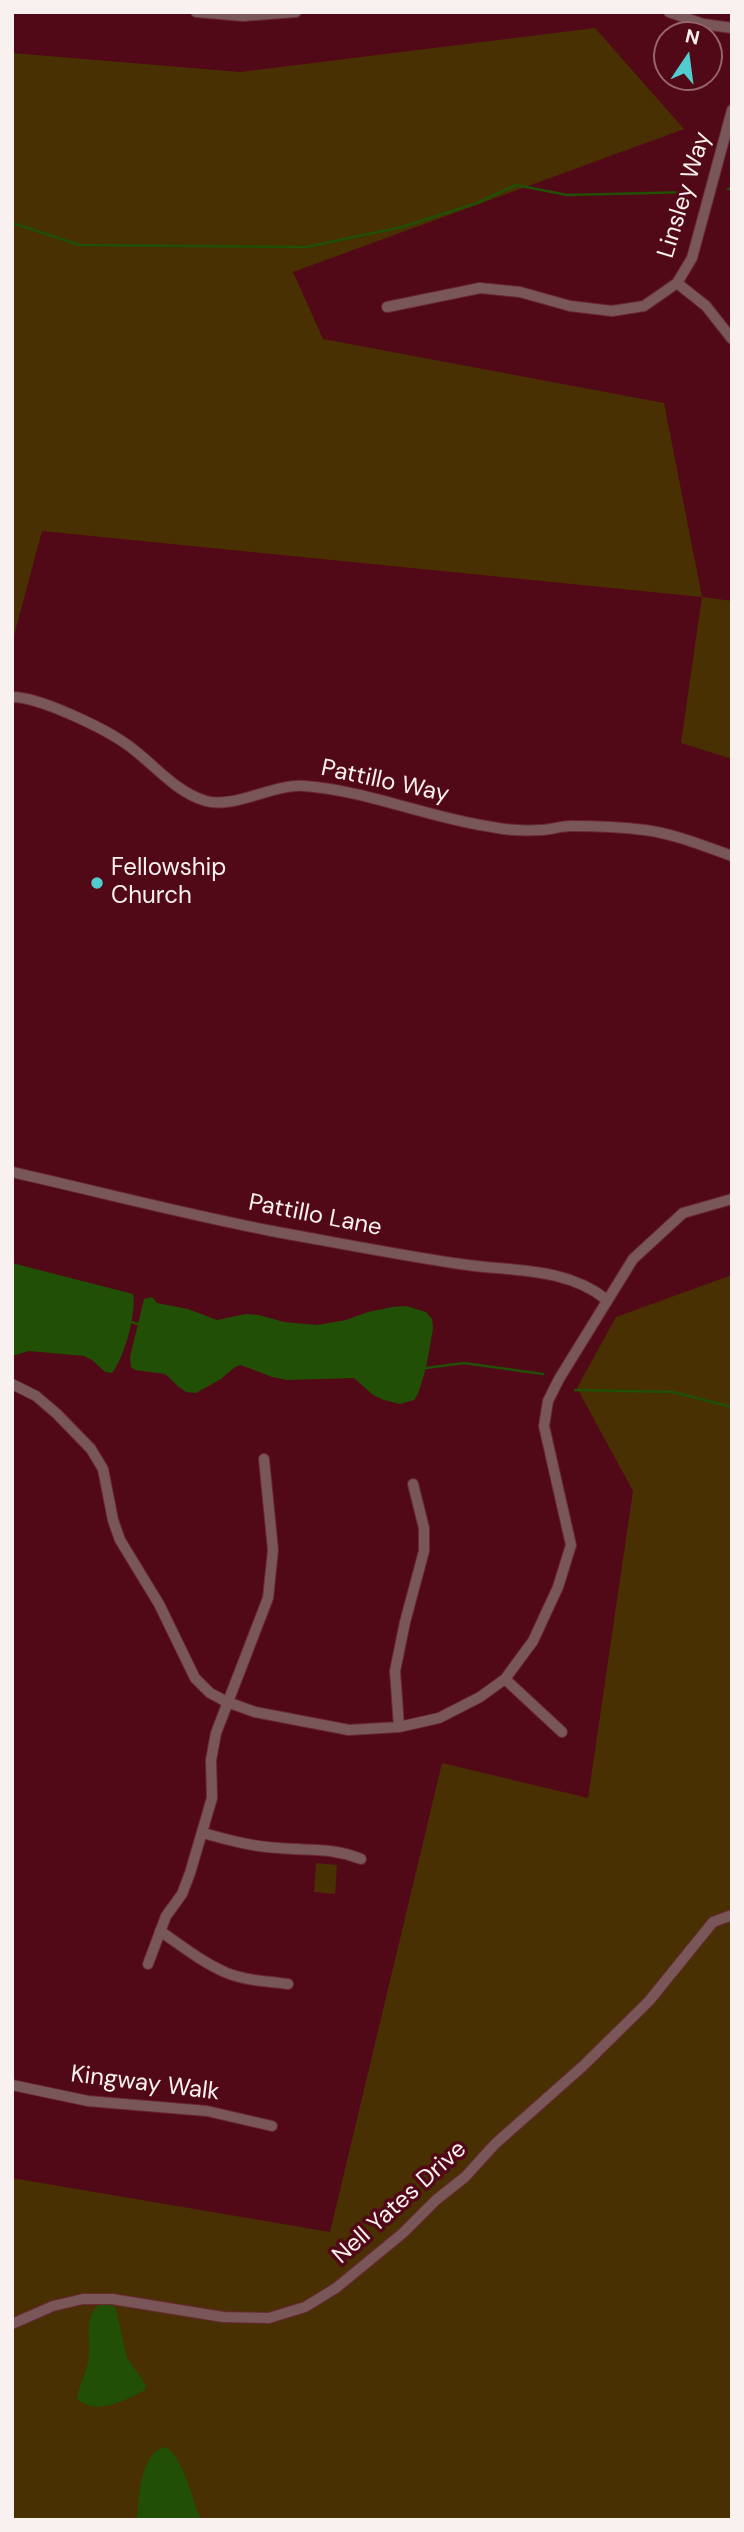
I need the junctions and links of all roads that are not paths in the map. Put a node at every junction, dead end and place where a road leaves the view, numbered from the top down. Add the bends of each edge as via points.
1 (196, 12) edge
2 (296, 12) edge
3 (669, 12) edge
4 (732, 28) edge
5 (732, 110) edge
6 (677, 283) junction
7 (387, 306) dead end
8 (732, 339) edge
9 (12, 697) edge
10 (732, 856) edge
11 (12, 1172) edge
12 (732, 1199) edge
13 (607, 1300) junction
14 (12, 1384) edge
15 (264, 1459) dead end
16 (413, 1484) dead end
17 (505, 1679) junction
18 (227, 1702) junction
19 (400, 1727) junction
20 (562, 1732) dead end
21 (203, 1833) junction
22 (361, 1860) dead end
23 (732, 1915) edge
24 (160, 1931) junction
25 (148, 1964) dead end
26 (288, 1984) dead end
27 (12, 2085) edge
28 (272, 2126) dead end
29 (12, 2324) edge

1 - 2 street via 243,16
3 - 4 street
5 - 6 street, Linsley Way via 692,258
6 - 7 street, Linsley Way via 644,306 612,311 480,288
6 - 8 street via 706,306
9 - 10 street, Pattillo Way via 46,704 91,723 208,802 299,785 319,787 492,827 646,830
11 - 13 street, Pattillo Lane via 274,1231 462,1265 567,1278
12 - 13 street via 683,1213 633,1259
13 - 17 street via 548,1401 544,1426 571,1545 533,1641
14 - 18 street via 36,1396 91,1449 103,1469 113,1520 128,1556 159,1604 195,1678 209,1693
15 - 18 street via 272,1550 268,1598
16 - 19 street via 425,1551 395,1671
17 - 19 street via 439,1718
17 - 20 street
18 - 19 street via 349,1730
18 - 21 street via 211,1760 212,1798
21 - 22 street via 277,1848 338,1851
21 - 24 street via 182,1894
23 - 29 street, Nell Yates Drive via 713,1922 649,2001 466,2176 337,2288 305,2307 269,2318 223,2317 112,2299 83,2299
24 - 25 street
24 - 26 street via 229,1974
27 - 28 street, Kingway Walk via 88,2101 207,2111

